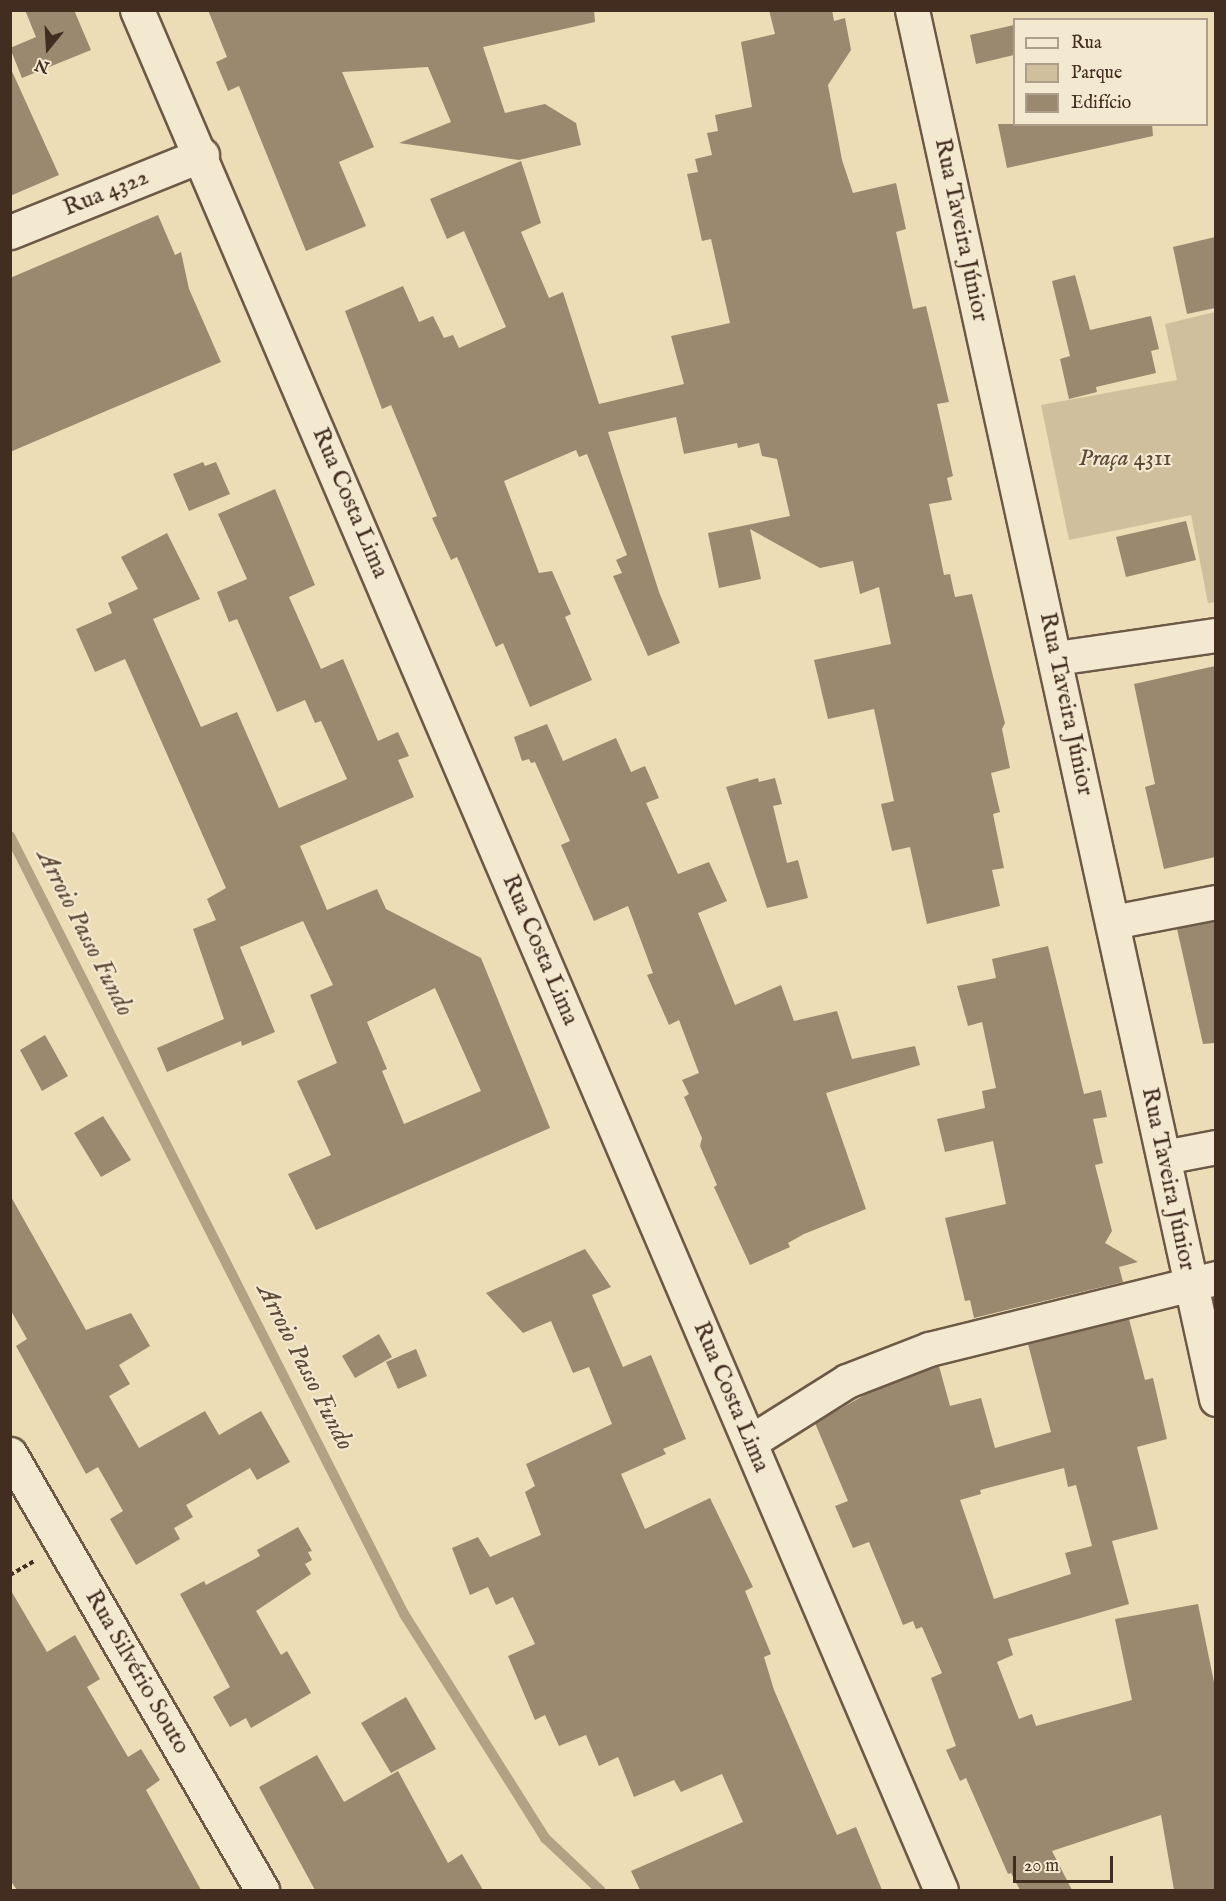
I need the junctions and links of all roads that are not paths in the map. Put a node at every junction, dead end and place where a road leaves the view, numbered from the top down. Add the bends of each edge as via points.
1 (137, 10) edge
2 (912, 10) edge
3 (202, 155) junction
4 (10, 232) edge
5 (1215, 635) edge
6 (1056, 658) junction
7 (1215, 902) edge
8 (1113, 922) junction
9 (1215, 1147) edge
10 (1164, 1157) junction
11 (1203, 1281) edge
12 (1215, 1399) edge
13 (750, 1442) junction
14 (10, 1454) edge
15 (262, 1890) edge
16 (941, 1890) edge

1 - 3 street, Rua Costa Lima
2 - 6 street, Rua Taveira Júnior
3 - 4 street, Rua 4322
3 - 13 street, Rua Costa Lima
5 - 6 street
6 - 8 street, Rua Taveira Júnior
7 - 8 street
8 - 10 street, Rua Taveira Júnior
9 - 10 street
10 - 11 street, Rua Taveira Júnior
11 - 12 street, Rua Taveira Júnior
11 - 13 street via 929,1349 848,1382
13 - 16 street, Rua Costa Lima
14 - 15 street, Rua Silvério Souto

